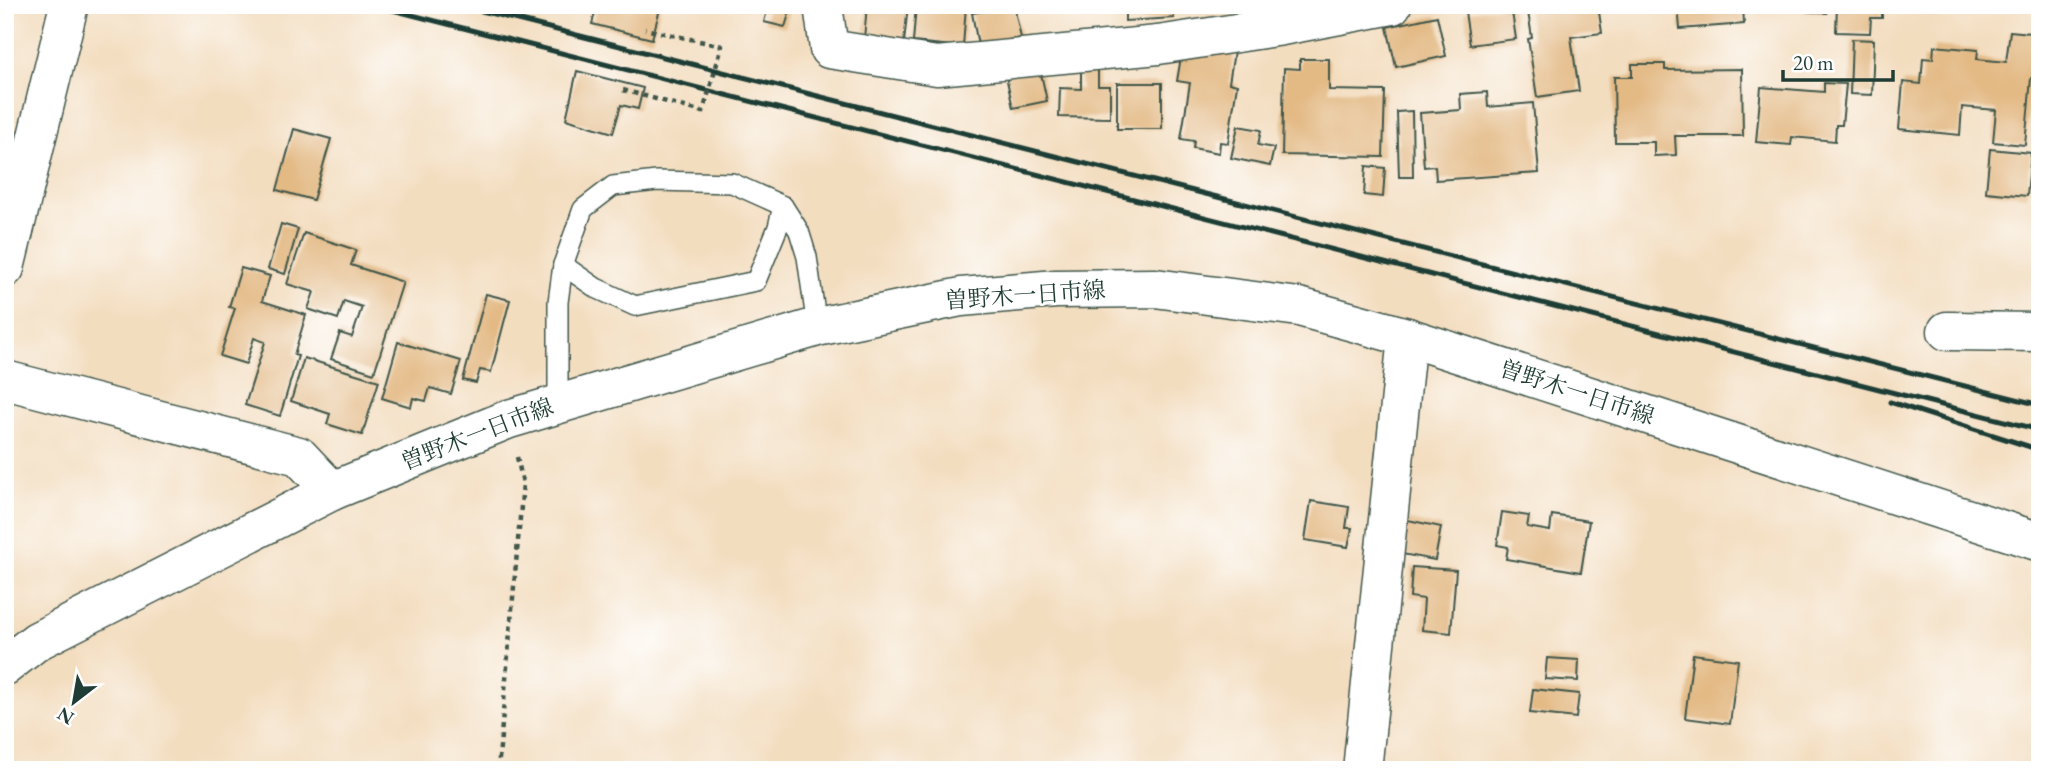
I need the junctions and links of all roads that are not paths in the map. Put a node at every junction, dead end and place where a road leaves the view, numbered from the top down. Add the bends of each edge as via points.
1 (69, 5) edge
2 (823, 5) edge
3 (1392, 5) edge
4 (783, 206) junction
5 (563, 265) junction
6 (5, 268) edge
7 (817, 327) junction
8 (1947, 331) dead end
9 (2040, 332) edge
10 (1406, 337) junction
11 (5, 380) edge
12 (558, 402) junction
13 (332, 491) junction
14 (2040, 542) edge
15 (5, 666) edge
16 (1362, 770) edge

1 - 6 main road
2 - 3 main road via 830,49 937,66 1158,45
4 - 5 lane via 732,183 657,181 613,186 583,209
4 - 5 lane via 756,281 635,306 596,288
4 - 7 lane via 799,231 807,257
5 - 12 lane via 558,302
7 - 10 main road, 曽野木一日市線 via 961,297 1056,289 1154,288 1299,307
7 - 12 main road, 曽野木一日市線
8 - 9 main road
10 - 14 main road, 曽野木一日市線
10 - 16 main road
11 - 13 main road via 299,456
12 - 13 main road, 曽野木一日市線
13 - 15 main road, 曽野木一日市線 via 37,640

